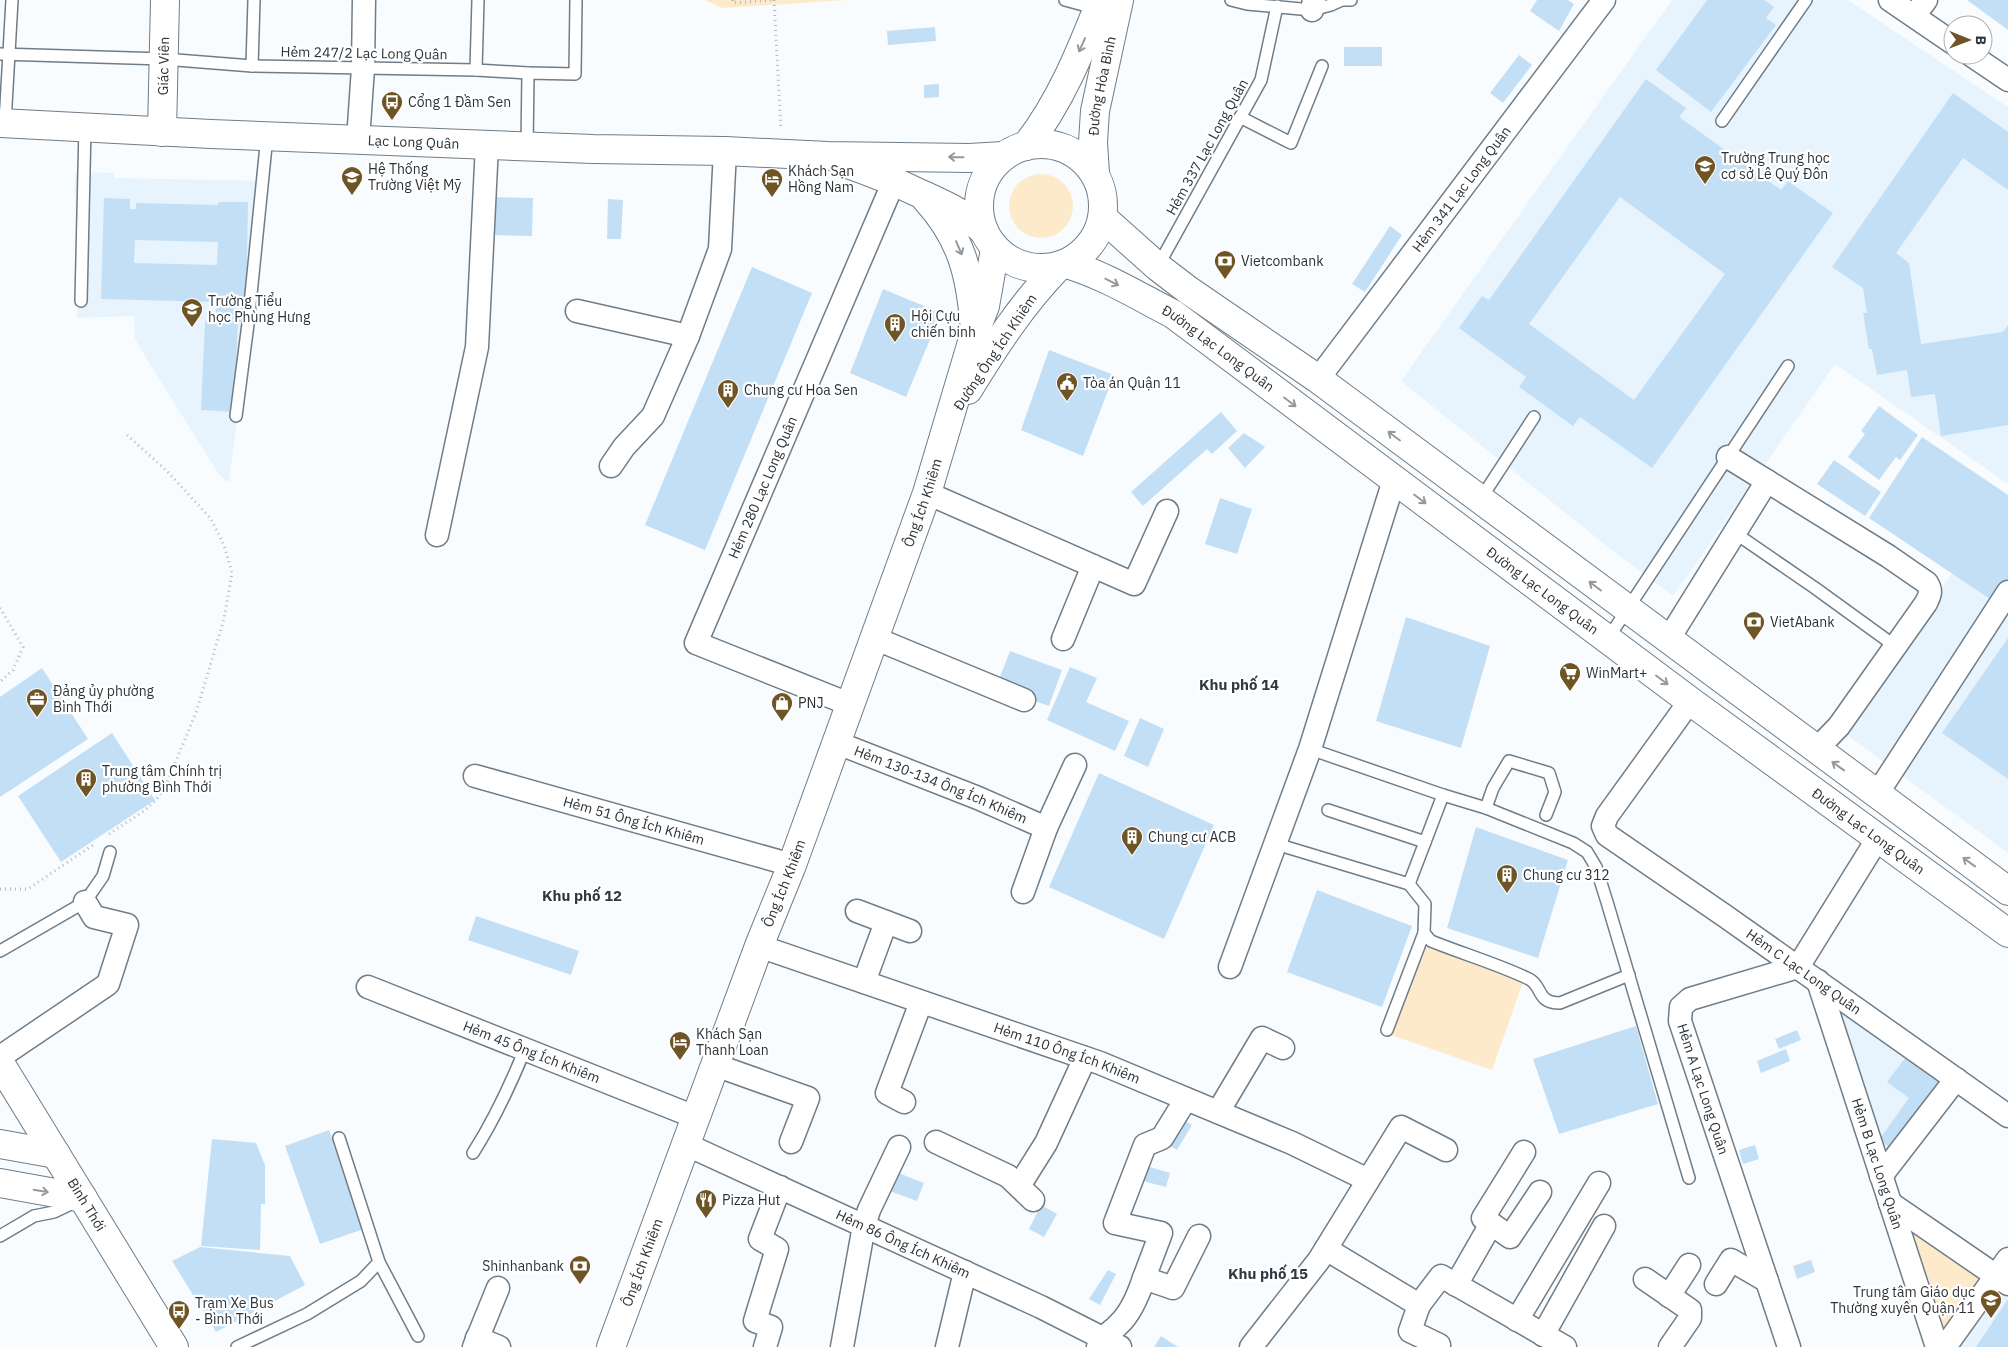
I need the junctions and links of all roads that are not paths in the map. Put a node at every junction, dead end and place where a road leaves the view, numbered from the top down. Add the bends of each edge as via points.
1 (12, 0) edge
2 (165, 0) edge
3 (254, 0) edge
4 (364, 0) edge
5 (478, 0) edge
6 (576, 0) edge
7 (1065, 0) edge
8 (1231, 0) edge
9 (1351, 0) edge
10 (1604, 0) edge
11 (1806, 0) edge
12 (1890, 0) edge
13 (1106, 3) edge
14 (1313, 5) edge
15 (1277, 6) junction
16 (1920, 8) edge
17 (1943, 32) edge
18 (4, 55) edge
19 (164, 59) junction
20 (1986, 65) edge
21 (252, 66) junction
22 (1322, 66) dead end
23 (363, 68) junction
24 (476, 70) junction
25 (528, 73) junction
26 (2008, 80) edge
27 (1240, 117) junction
28 (1722, 120) dead end
29 (2, 123) edge
30 (85, 127) junction
31 (162, 132) junction
32 (267, 136) junction
33 (358, 140) junction
34 (487, 144) junction
35 (528, 147) junction
36 (725, 151) junction
37 (1015, 151) junction
38 (828, 156) junction
39 (1095, 174) junction
40 (894, 181) junction
41 (922, 194) junction
42 (1103, 218) junction
43 (990, 240) junction
44 (1062, 265) junction
45 (1158, 267) junction
46 (81, 301) dead end
47 (577, 311) dead end
48 (975, 332) junction
49 (688, 336) junction
50 (1788, 366) dead end
51 (1318, 379) junction
52 (236, 416) dead end
53 (1534, 417) dead end
54 (950, 418) junction
55 (1728, 457) junction
56 (611, 466) dead end
57 (1394, 480) junction
58 (1767, 481) junction
59 (927, 493) junction
60 (1480, 500) junction
61 (1167, 511) dead end
62 (1735, 533) junction
63 (437, 535) dead end
64 (1093, 566) junction
65 (2008, 592) edge
66 (1627, 610) junction
67 (874, 638) junction
68 (1064, 639) dead end
69 (1607, 640) junction
70 (1668, 640) junction
71 (1895, 646) junction
72 (1024, 700) dead end
73 (1690, 701) junction
74 (849, 704) junction
75 (836, 742) junction
76 (1310, 749) junction
77 (1816, 750) junction
78 (1075, 765) dead end
79 (475, 776) dead end
80 (1877, 794) junction
81 (1443, 795) junction
82 (1486, 808) junction
83 (1328, 810) dead end
84 (1546, 816) dead end
85 (1046, 828) junction
86 (1878, 838) junction
87 (1425, 842) junction
88 (1276, 844) junction
89 (110, 852) dead end
90 (792, 865) junction
91 (1409, 884) junction
92 (2008, 891) edge
93 (1023, 892) dead end
94 (84, 902) junction
95 (857, 911) dead end
96 (886, 922) junction
97 (910, 931) dead end
98 (1424, 933) junction
99 (2008, 933) edge
100 (759, 946) junction
101 (0, 951) edge
102 (1230, 967) dead end
103 (1798, 967) junction
104 (1629, 975) junction
105 (1818, 981) junction
106 (864, 982) junction
107 (368, 987) dead end
108 (921, 1002) junction
109 (1387, 1030) dead end
110 (1283, 1048) dead end
111 (525, 1049) junction
112 (1085, 1058) junction
113 (715, 1065) junction
114 (2, 1075) edge
115 (1956, 1079) junction
116 (1186, 1099) junction
117 (904, 1102) dead end
118 (1218, 1112) junction
119 (695, 1116) junction
120 (2008, 1116) edge
121 (339, 1138) dead end
122 (791, 1142) dead end
123 (936, 1142) dead end
124 (0, 1144) edge
125 (685, 1144) junction
126 (900, 1147) dead end
127 (1446, 1150) dead end
128 (1524, 1152) dead end
129 (473, 1153) dead end
130 (56, 1154) junction
131 (1881, 1176) junction
132 (1689, 1178) dead end
133 (1368, 1180) junction
134 (1599, 1183) dead end
135 (0, 1184) edge
136 (780, 1187) junction
137 (1540, 1192) dead end
138 (83, 1198) junction
139 (1890, 1203) junction
140 (1491, 1224) junction
141 (864, 1226) junction
142 (1604, 1226) dead end
143 (0, 1236) edge
144 (1199, 1236) dead end
145 (1326, 1250) junction
146 (379, 1262) junction
147 (1689, 1265) dead end
148 (965, 1272) junction
149 (2004, 1273) edge
150 (1144, 1278) junction
151 (1644, 1279) dead end
152 (1767, 1281) junction
153 (1716, 1284) dead end
154 (1456, 1285) junction
155 (498, 1288) dead end
156 (1669, 1296) junction
157 (1420, 1305) junction
158 (1518, 1320) junction
159 (1543, 1334) junction
160 (418, 1336) dead end
161 (475, 1343) edge
162 (1107, 1344) edge
163 (174, 1347) edge
164 (237, 1347) edge
165 (498, 1347) edge
166 (611, 1347) edge
167 (765, 1347) edge
168 (842, 1347) edge
169 (947, 1347) edge
170 (1251, 1347) edge
171 (1438, 1347) edge
172 (1565, 1347) edge
173 (1670, 1347) edge
174 (1789, 1347) edge
175 (1937, 1347) edge
176 (1945, 1347) edge

1 - 18 lane
2 - 19 main road, Giác Viên
3 - 21 lane
4 - 23 street
5 - 24 lane
6 - 25 lane, Hẻm 247/2 Lạc Long Quân via 575,74
7 - 13 lane
8 - 15 lane
9 - 14 lane via 1342,0 1331,6
10 - 51 street, Hẻm 341 Lạc Long Quân
11 - 28 lane
12 - 16 street
13 -> 37 main road, Đường Hòa Bình via 1044,123
13 - 39 main road, Đường Hòa Bình via 1093,142
14 - 15 lane
15 - 27 lane, Hẻm 337 Lạc Long Quân via 1262,80
16 - 17 street
18 - 19 lane, Hẻm 247/2 Lạc Long Quân
18 - 29 lane
19 - 21 lane, Hẻm 247/2 Lạc Long Quân
19 - 31 main road, Giác Viên
20 - 26 street
21 - 23 lane, Hẻm 247/2 Lạc Long Quân
22 - 27 lane via 1292,143
23 - 24 lane, Hẻm 247/2 Lạc Long Quân
23 - 33 street
24 - 25 lane, Hẻm 247/2 Lạc Long Quân
25 - 35 lane
27 - 45 lane, Hẻm 337 Lạc Long Quân
29 - 30 main road, Lạc Long Quân
30 - 31 main road, Lạc Long Quân
30 - 46 lane
31 - 32 main road, Lạc Long Quân
32 - 33 main road, Lạc Long Quân
32 - 52 lane
33 - 34 main road, Lạc Long Quân
34 - 35 main road, Lạc Long Quân
34 - 63 street via 477,347
35 - 36 main road, Lạc Long Quân
36 - 38 main road, Lạc Long Quân
36 - 49 street via 720,249
37 -> 38 main road via 977,158
37 - 39 main road via 1038,144 1055,145 1072,151
37 - 43 main road via 994,166 981,192 979,206
38 - 40 main road
39 - 42 main road via 1104,203
40 - 41 main road
40 - 74 street, Hẻm 280 Lạc Long Quân via 696,643
41 - 43 main road via 970,218
41 -> 48 main road via 948,225 964,262 970,281
42 - 44 main road via 1090,245 1080,256
42 - 45 main road
43 - 44 main road via 1003,256 1025,267 1036,269
43 - 48 main road, Đường Ông Ích Khiêm via 985,306
44 - 54 main road, Đường Ông Ích Khiêm via 1035,290 1015,317
44 -> 57 main road, Đường Lạc Long Quân via 1102,277 1173,314
45 - 51 main road
47 - 49 street
48 - 54 main road, Đường Ông Ích Khiêm
49 - 56 street via 653,416 624,446
50 - 55 lane
60 -> 51 main road
53 - 60 lane
54 - 59 main road, Ông Ích Khiêm
55 - 58 street
55 - 66 lane
57 -> 69 main road, Đường Lạc Long Quân
57 - 76 street
58 - 62 street
58 - 71 street via 1927,583 1931,594
59 - 64 street
59 - 67 main road, Ông Ích Khiêm
66 -> 60 main road
61 - 64 street via 1134,584
62 - 70 street
62 - 71 lane
64 - 68 street
65 - 80 street
66 - 69 lane
66 - 70 main road
67 - 72 street
67 - 74 main road, Ông Ích Khiêm
69 -> 73 main road, Đường Lạc Long Quân
70 - 77 main road
71 - 77 street via 1839,726
73 - 86 main road, Đường Lạc Long Quân
73 - 103 street, Hẻm C Lạc Long Quân via 1603,826 1607,835
74 - 75 main road, Ông Ích Khiêm
75 - 85 street, Hẻm 130-134 Ông Ích Khiêm
75 - 90 main road, Ông Ích Khiêm
76 - 81 lane
76 - 88 street
80 -> 77 main road
78 - 85 street
79 - 90 street, Hẻm 51 Ông Ích Khiêm
92 -> 80 main road
81 - 82 lane
81 - 87 lane
82 - 84 lane via 1509,760 1548,773 1555,792
82 - 104 lane via 1574,843 1587,852 1596,867
83 - 87 lane
85 - 93 street
86 - 99 main road, Đường Lạc Long Quân
86 - 103 street
87 - 91 lane
88 - 91 lane
88 - 102 street
89 - 94 lane via 103,876
90 - 100 main road, Ông Ích Khiêm
91 - 98 lane via 1424,904
94 - 101 lane
94 - 114 street via 94,917 127,925 108,984
95 - 96 street
96 - 97 street
96 - 106 street
98 - 104 lane via 1431,941 1531,980 1540,996 1552,1003 1560,1003
98 - 109 lane
100 - 106 street, Hẻm 110 Ông Ích Khiêm
100 - 113 main road, Ông Ích Khiêm
103 - 105 street, Hẻm C Lạc Long Quân
103 - 152 street, Hẻm A Lạc Long Quân via 1690,999 1681,1006 1680,1021
104 - 132 lane
105 - 115 street, Hẻm C Lạc Long Quân
105 - 131 street, Hẻm B Lạc Long Quân
106 - 108 street, Hẻm 110 Ông Ích Khiêm
107 - 111 street, Hẻm 45 Ông Ích Khiêm
108 - 112 street, Hẻm 110 Ông Ích Khiêm
108 - 117 street via 887,1092
110 - 118 street via 1262,1038
111 - 119 street, Hẻm 45 Ông Ích Khiêm
111 - 129 lane via 496,1116
112 - 116 street, Hẻm 110 Ông Ích Khiêm
112 - 123 street via 1026,1193 1008,1176
113 - 119 main road, Ông Ích Khiêm
113 - 122 street via 808,1098
114 - 130 main road, Bình Thới
115 - 120 street, Hẻm C Lạc Long Quân
115 - 131 street
116 - 118 street, Hẻm 110 Ông Ích Khiêm
116 - 150 street via 1162,1138 1145,1144 1115,1223 1161,1233
118 - 133 street, Hẻm 110 Ông Ích Khiêm
119 - 125 main road, Ông Ích Khiêm
121 - 146 lane
124 - 130 main road
125 - 136 street, Hẻm 86 Ông Ích Khiêm
125 - 166 main road, Ông Ích Khiêm
126 - 141 street
127 - 133 street via 1401,1127
128 - 140 street via 1483,1218
130 - 138 main road, Bình Thới
131 - 139 street, Hẻm B Lạc Long Quân
133 - 145 street
134 - 158 street
135 -> 138 main road
136 - 141 street, Hẻm 86 Ông Ích Khiêm
136 - 167 street via 760,1239 778,1249 755,1321 771,1327
137 - 140 street via 1510,1237
138 - 143 lane via 54,1212 34,1216
138 - 163 main road, Bình Thới
139 - 149 street
139 - 175 street, Hẻm B Lạc Long Quân
140 - 154 street
141 - 148 street, Hẻm 86 Ông Ích Khiêm
141 - 168 street
142 - 159 street
144 - 150 street via 1173,1288
145 - 157 street
145 - 170 street
146 - 160 lane
146 - 164 lane via 361,1281 307,1314
147 - 156 street
148 - 162 street, Hẻm 86 Ông Ích Khiêm via 1042,1307
148 - 169 street
149 - 176 street
150 - 162 street via 1138,1295
151 - 156 street
152 - 153 street via 1731,1260
152 - 174 street, Hẻm A Lạc Long Quân
154 - 157 street via 1441,1276
154 - 158 street
155 - 161 street
156 - 173 street via 1690,1310 1690,1318
157 - 171 street via 1410,1331
158 - 159 street
159 - 172 street
161 - 165 street

